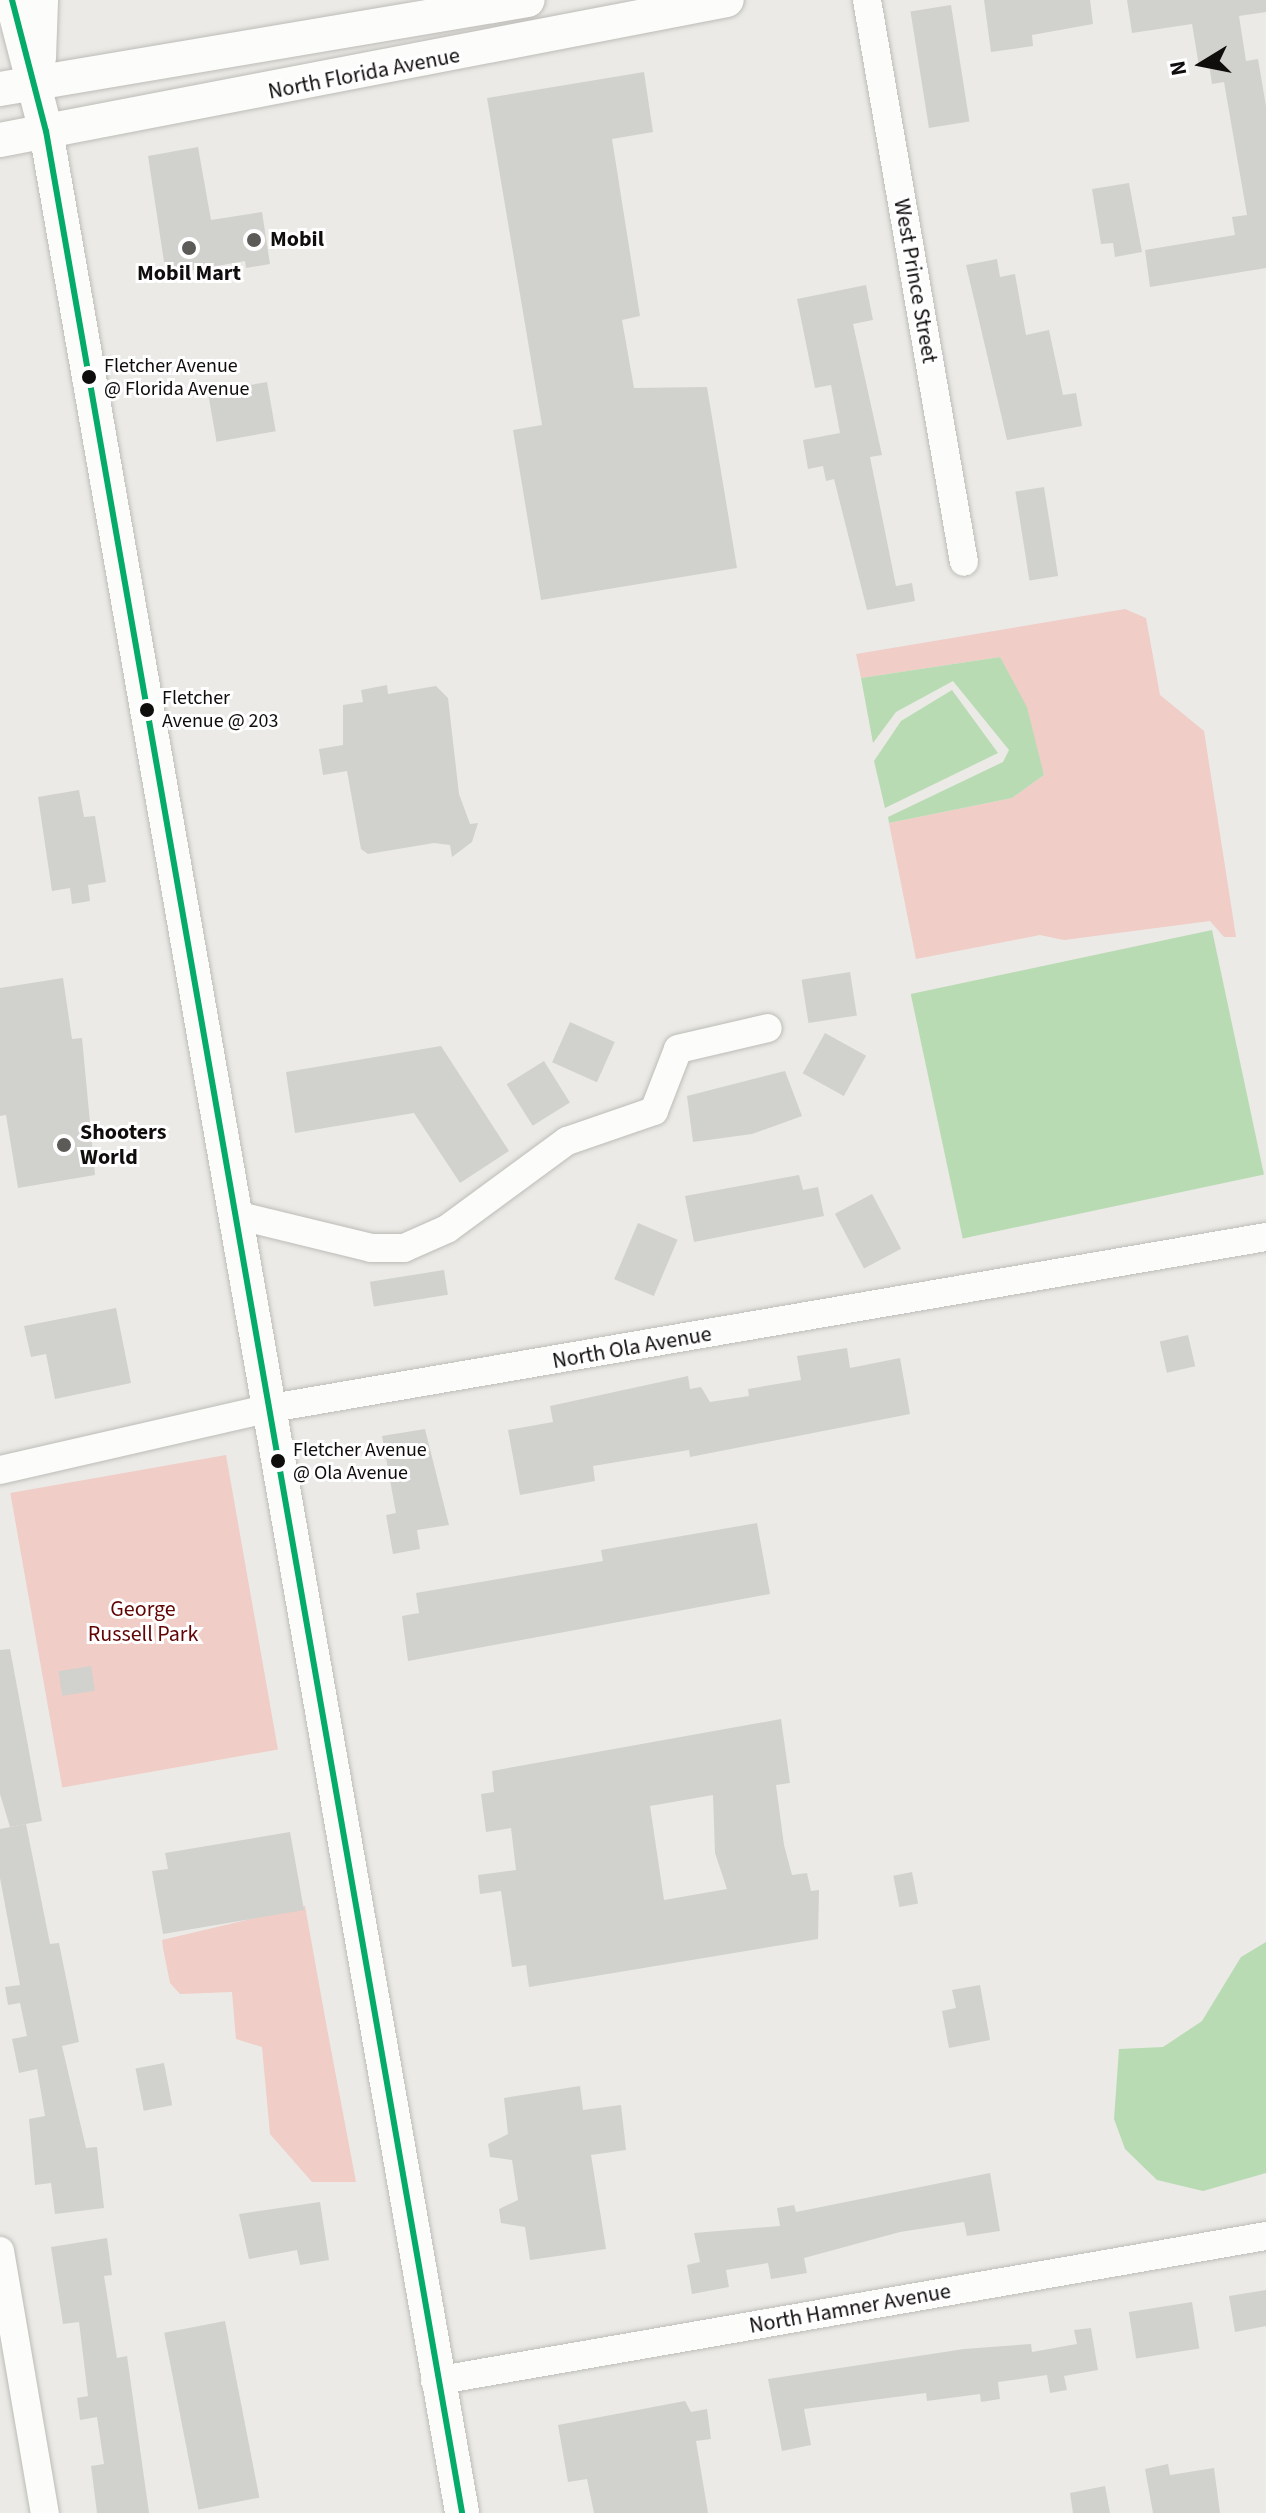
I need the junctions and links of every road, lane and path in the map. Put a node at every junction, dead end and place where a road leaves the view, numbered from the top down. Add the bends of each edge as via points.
1 (12, 0) edge
2 (41, 0) edge
3 (528, 0) edge
4 (727, 0) edge
5 (867, 0) edge
6 (38, 83) junction
7 (0, 89) edge
8 (46, 131) junction
9 (0, 140) edge
10 (964, 562) dead end
11 (768, 1028) dead end
12 (236, 1215) junction
13 (1266, 1237) edge
14 (266, 1409) junction
15 (0, 1470) edge
16 (1266, 2236) edge
17 (0, 2251) edge
18 (435, 2381) junction
19 (45, 2513) edge
20 (462, 2513) edge

1 - 6 main road
2 - 6 main road
3 - 6 main road, North Florida Avenue
4 - 8 main road, North Florida Avenue
5 - 10 street, West Prince Street
6 - 7 main road, North Florida Avenue
6 - 8 main road
8 - 9 main road, North Florida Avenue
8 - 12 main road
11 - 12 street via 678,1049 654,1111 567,1141 447,1229 404,1248 371,1248
12 - 14 main road
13 - 14 street, North Ola Avenue
14 - 15 street, North Ola Avenue
14 - 18 main road
16 - 18 street, North Hamner Avenue
17 - 19 street
18 - 20 main road

